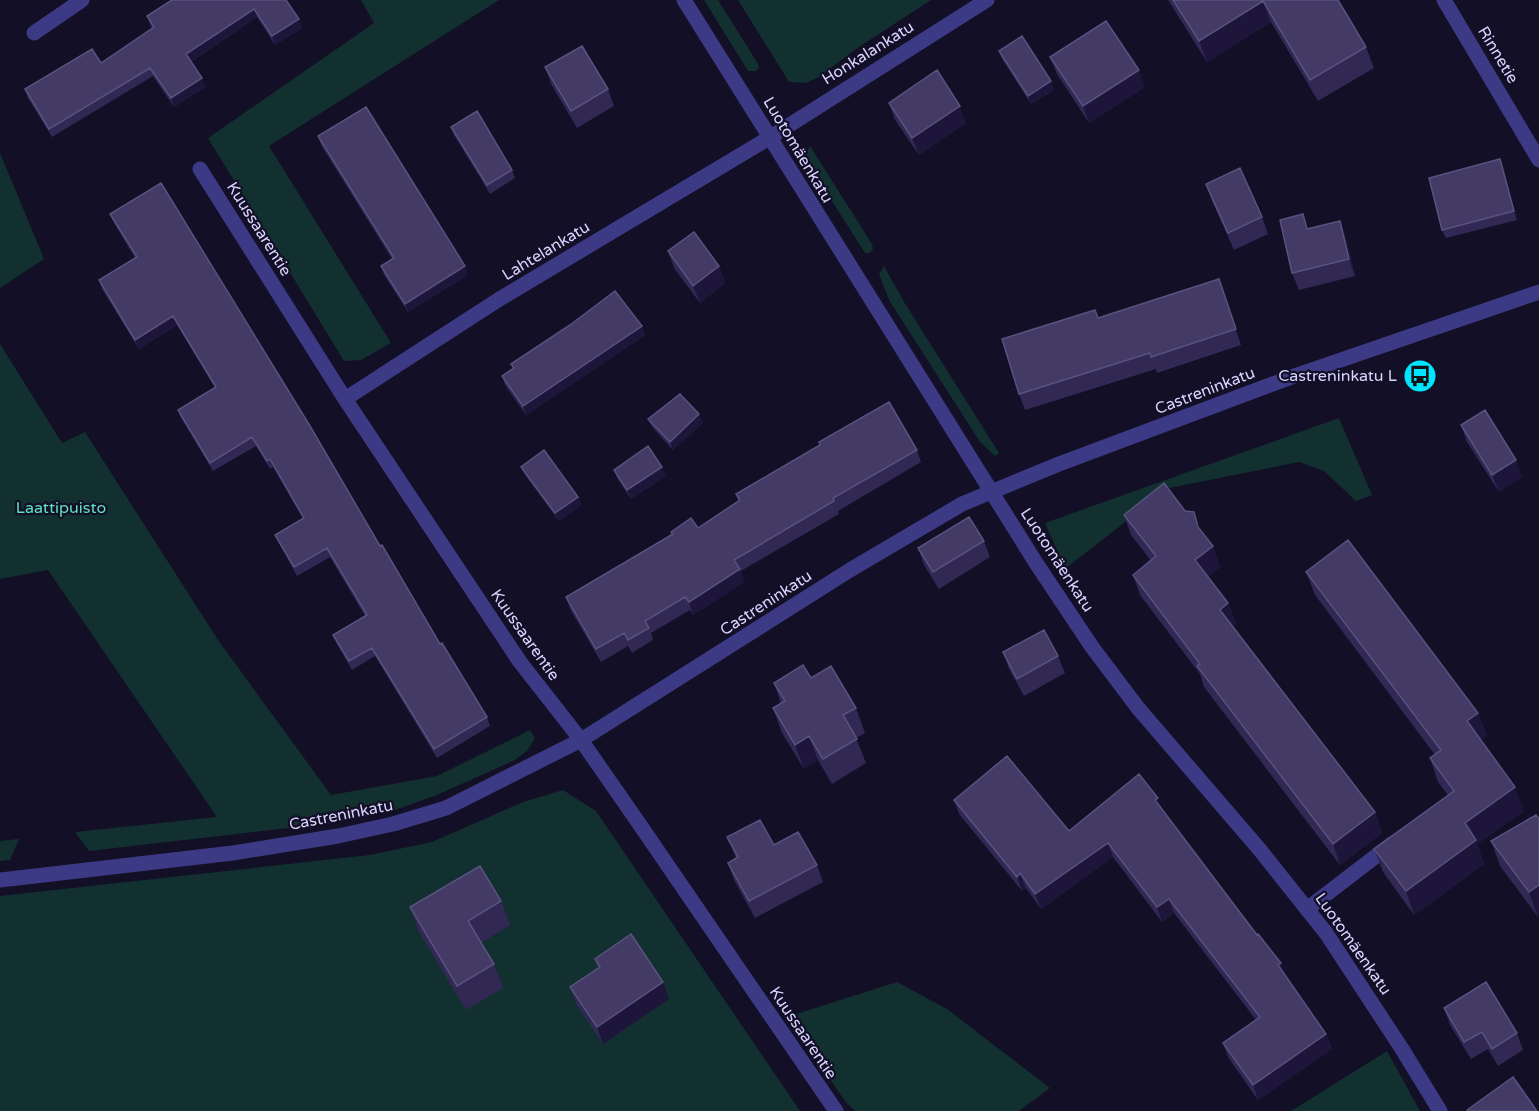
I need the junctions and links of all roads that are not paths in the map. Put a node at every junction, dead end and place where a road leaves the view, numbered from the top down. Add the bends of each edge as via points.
1 (82, 0) edge
2 (684, 0) edge
3 (987, 0) edge
4 (1444, 0) edge
5 (34, 33) dead end
6 (769, 138) junction
7 (1539, 159) edge
8 (200, 169) dead end
9 (1539, 292) edge
10 (345, 399) junction
11 (992, 491) junction
12 (581, 741) junction
13 (1408, 831) edge
14 (0, 880) edge
15 (1307, 909) junction
16 (836, 1111) edge
17 (1440, 1111) edge

1 - 5 street
2 - 6 street, Luotomäenkatu
3 - 6 street, Honkalankatu
4 - 7 street, Rinnetie
6 - 10 street, Lahtelankatu via 498,300
6 - 11 street, Luotomäenkatu
8 - 10 street, Kuussaarentie
9 - 11 street, Castreninkatu via 1297,375
10 - 12 street, Kuussaarentie via 520,662
11 - 12 street, Castreninkatu via 962,504 850,570
11 - 15 street, Luotomäenkatu via 1119,684
12 - 14 street, Castreninkatu via 446,808 393,824 233,853
12 - 16 street, Kuussaarentie
13 - 15 street
15 - 17 street, Luotomäenkatu

